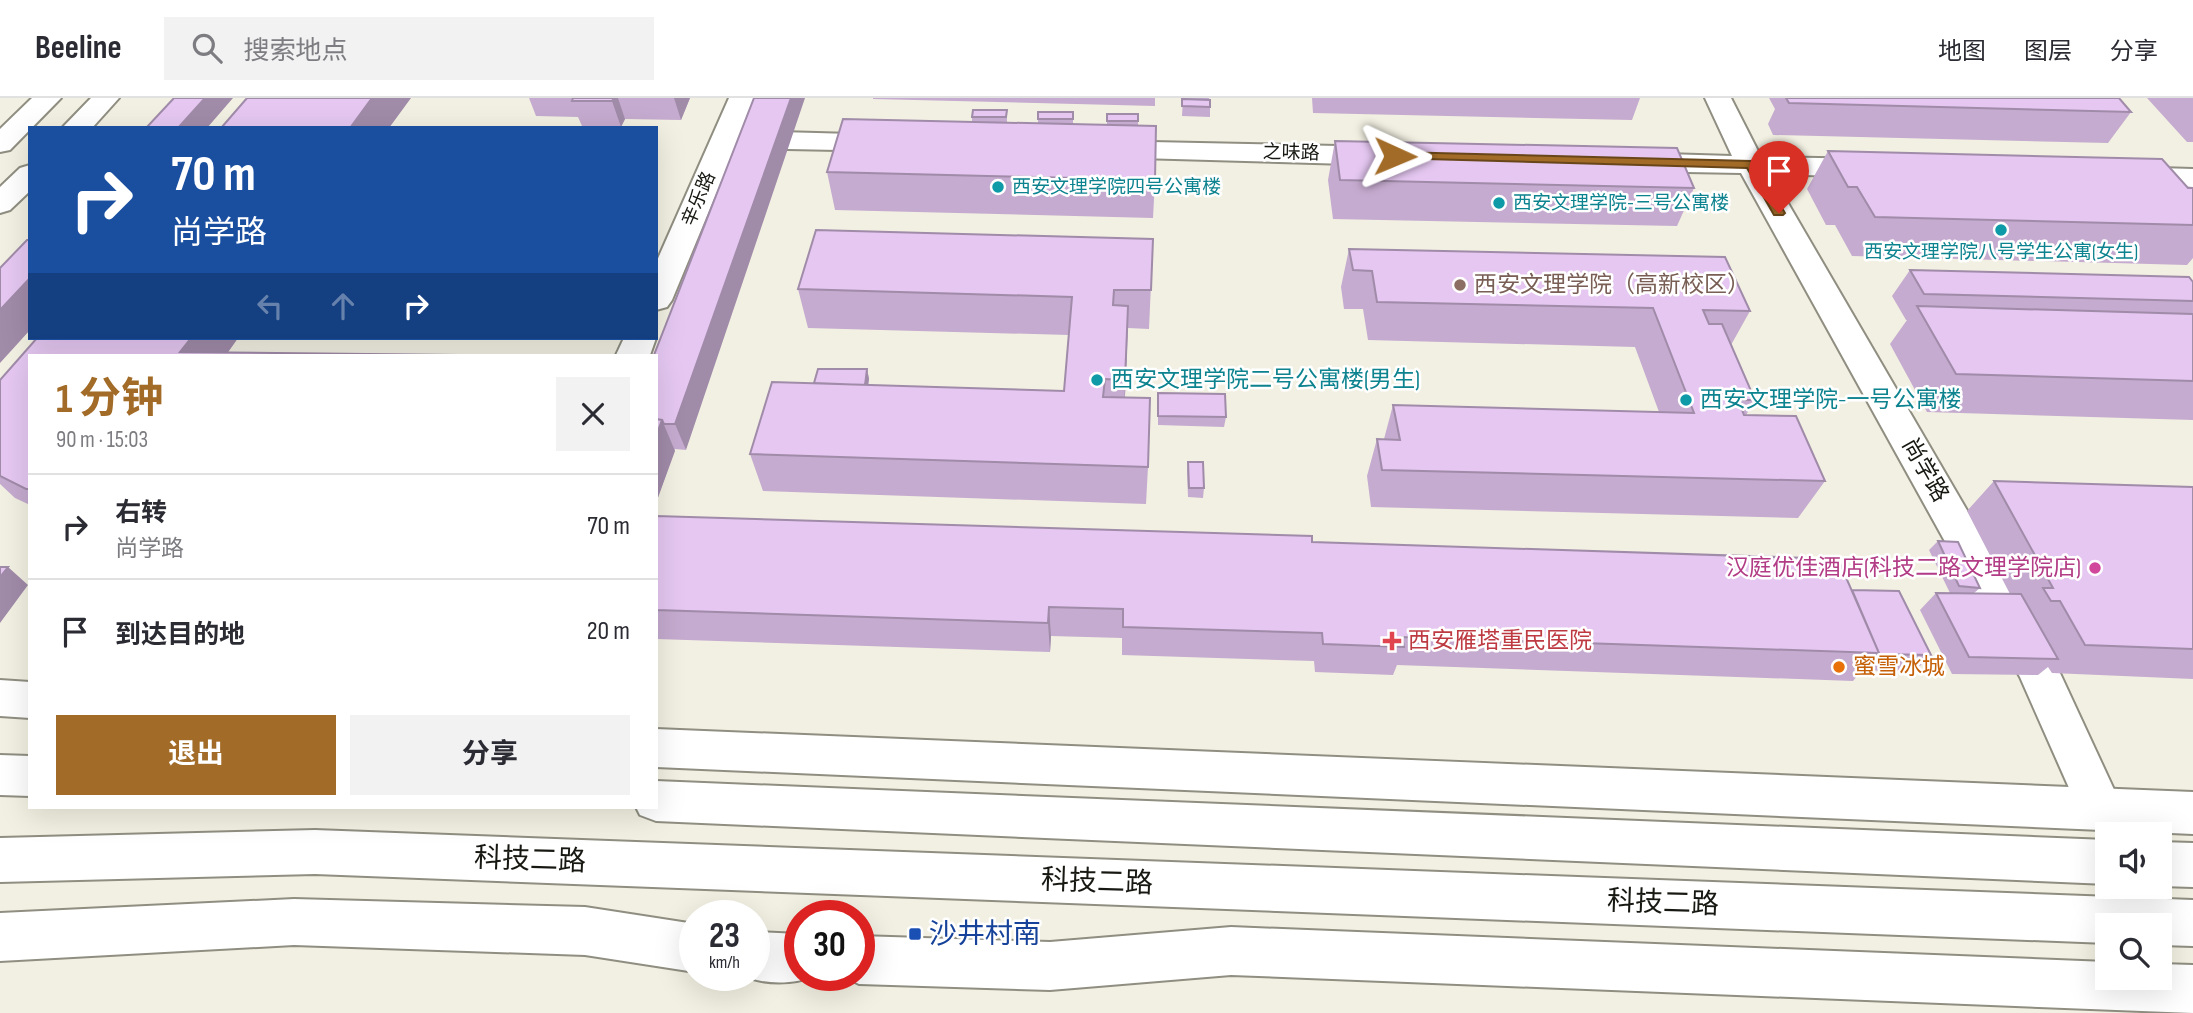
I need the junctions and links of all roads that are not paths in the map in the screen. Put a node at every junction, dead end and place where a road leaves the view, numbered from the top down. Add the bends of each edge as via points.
1 (48, 98) edge
2 (106, 98) edge
3 (742, 98) edge
4 (1718, 98) edge
5 (78, 126) edge
6 (724, 138) junction
7 (0, 144) edge
8 (916, 144) edge
9 (1083, 148) edge
10 (1403, 156) edge
11 (1612, 161) edge
12 (1751, 165) junction
13 (1903, 169) edge
14 (2096, 175) edge
15 (28, 176) edge
16 (2193, 178) edge
17 (0, 204) edge
18 (658, 295) edge
19 (0, 698) edge
20 (28, 700) edge
21 (658, 748) edge
22 (0, 775) edge
23 (28, 776) edge
24 (658, 801) edge
25 (2101, 809) junction
26 (2193, 813) edge
27 (0, 860) edge
28 (2095, 861) edge
29 (2172, 864) edge
30 (2193, 865) edge
31 (2193, 923) edge
32 (0, 937) edge
33 (679, 946) edge
34 (875, 961) edge
35 (2193, 990) edge

1 - 7 street
2 - 5 street
3 - 6 street, 辛乐路
4 - 12 street, 尚学路
6 - 8 street
6 - 18 street, 辛乐路
9 - 10 street, 之味路
11 - 12 street
12 - 13 street
12 - 25 street, 尚学路 via 2038,670
14 - 16 street
15 - 17 street
19 - 20 street
21 - 25 street
22 - 23 street
24 - 28 street
25 - 26 street
27 - 31 street, 科技二路 via 315,852
29 - 30 street
32 - 33 street via 295,922 585,931
34 - 35 street via 1051,967 1231,951

